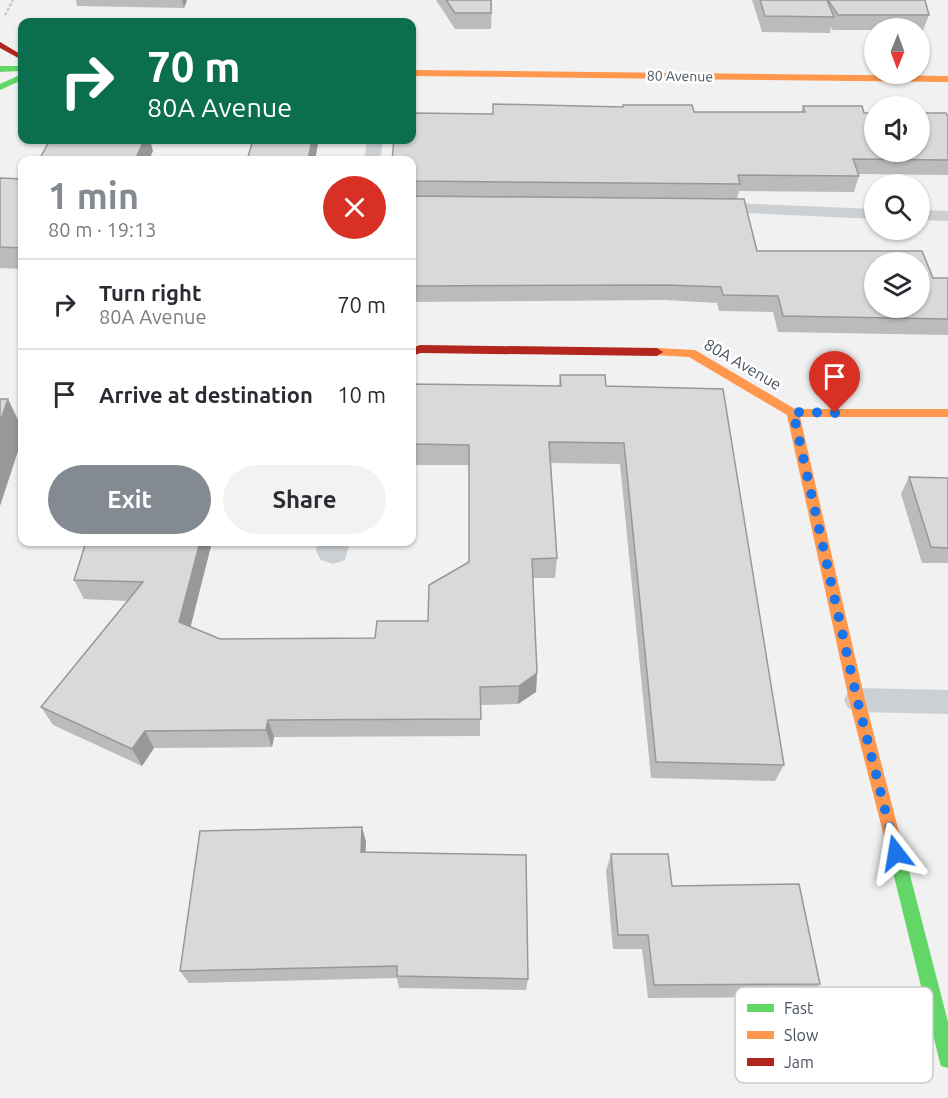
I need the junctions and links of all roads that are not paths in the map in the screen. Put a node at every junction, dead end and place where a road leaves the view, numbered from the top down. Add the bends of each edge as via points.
1 (0, 44) edge
2 (18, 55) edge
3 (0, 69) edge
4 (18, 69) edge
5 (416, 73) edge
6 (18, 79) edge
7 (948, 79) edge
8 (0, 87) edge
9 (691, 207) edge
10 (864, 214) edge
11 (930, 215) edge
12 (948, 216) edge
13 (416, 350) edge
14 (793, 412) junction
15 (948, 413) edge
16 (857, 699) junction
17 (948, 702) edge
18 (930, 987) edge
19 (933, 1000) edge
20 (948, 1059) edge

1 - 2 street
3 - 4 street
5 - 7 street, 80 Avenue
6 - 8 street
9 - 10 lane
11 - 12 lane
13 - 14 street, 80A Avenue via 691,353
14 - 15 street, 80A Avenue
14 - 16 street
16 - 17 lane
16 - 18 street
19 - 20 street

